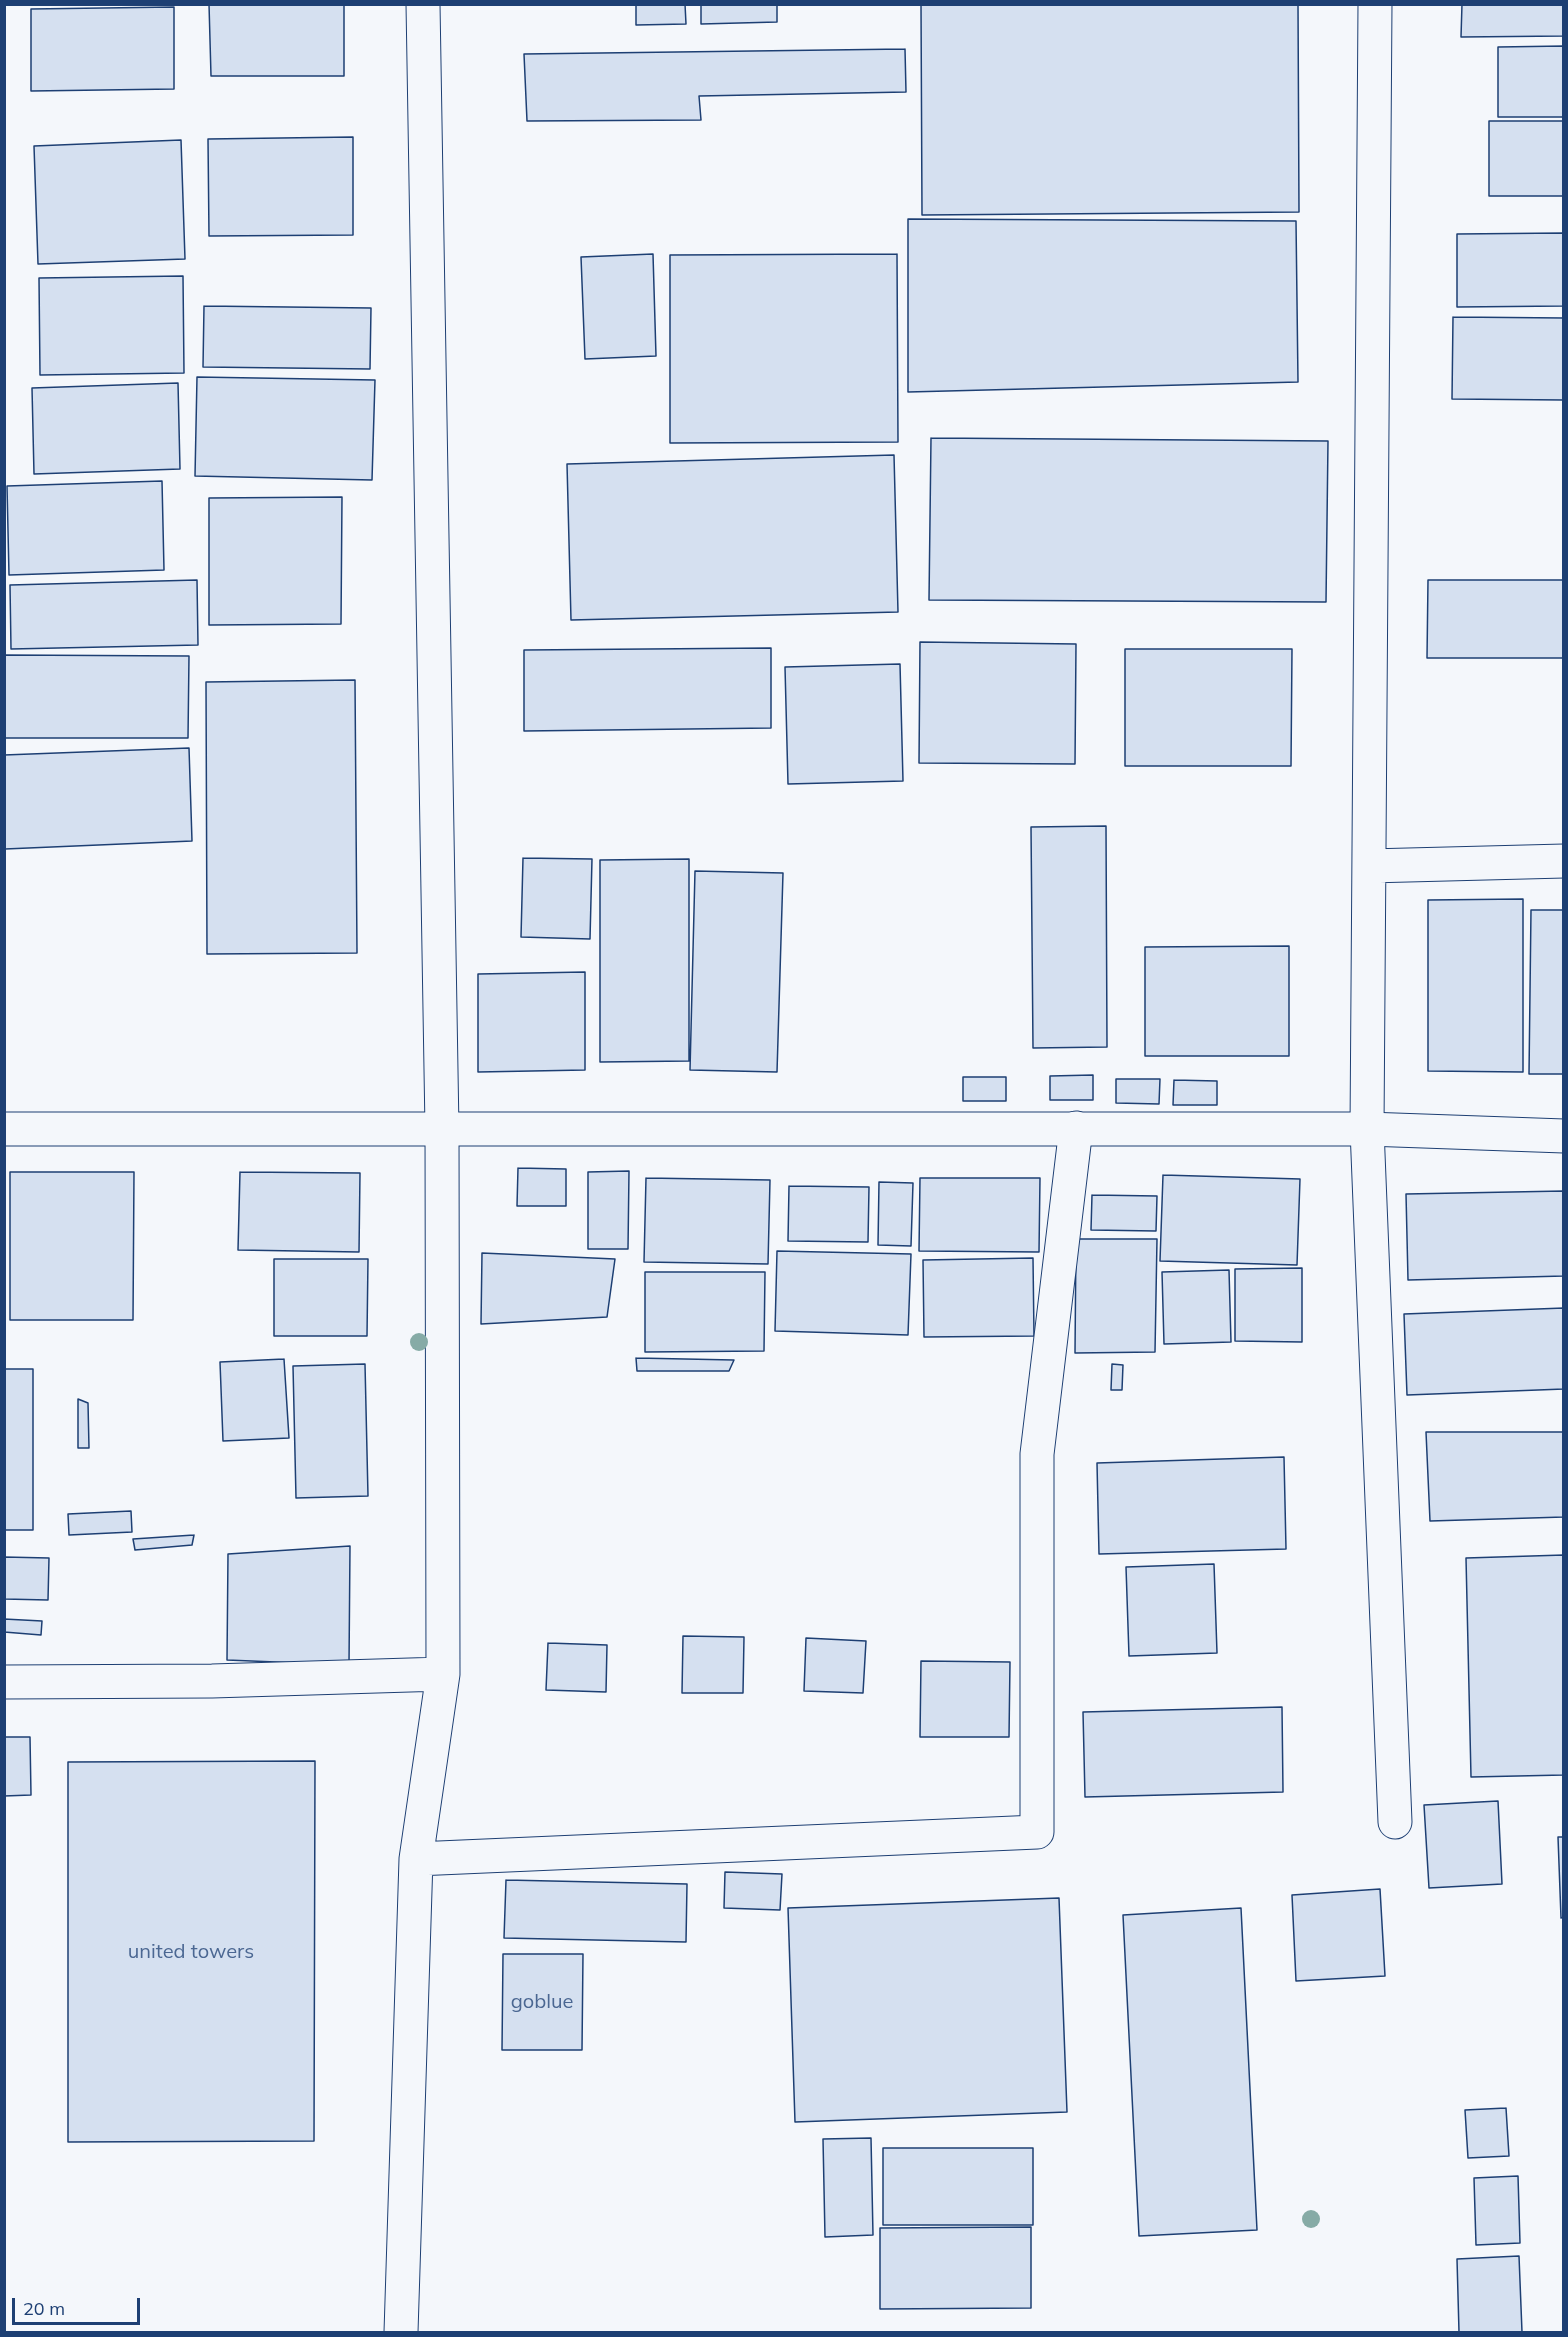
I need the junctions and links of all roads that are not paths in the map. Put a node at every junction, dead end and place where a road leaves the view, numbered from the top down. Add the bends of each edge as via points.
1 (423, 4) edge
2 (1375, 4) edge
3 (1563, 861) edge
4 (1369, 866) junction
5 (1076, 1128) junction
6 (4, 1129) edge
7 (442, 1129) junction
8 (1367, 1129) junction
9 (1563, 1136) edge
10 (443, 1674) junction
11 (4, 1682) edge
12 (1395, 1822) dead end
13 (416, 1859) junction
14 (401, 2332) edge

1 - 7 street
2 - 4 street
3 - 4 street
4 - 8 street
5 - 7 street
5 - 8 street
5 - 13 street via 1037,1454 1038,1832
6 - 7 street
7 - 10 street
8 - 9 street
8 - 12 street
10 - 11 street via 212,1682
10 - 13 street
13 - 14 street

